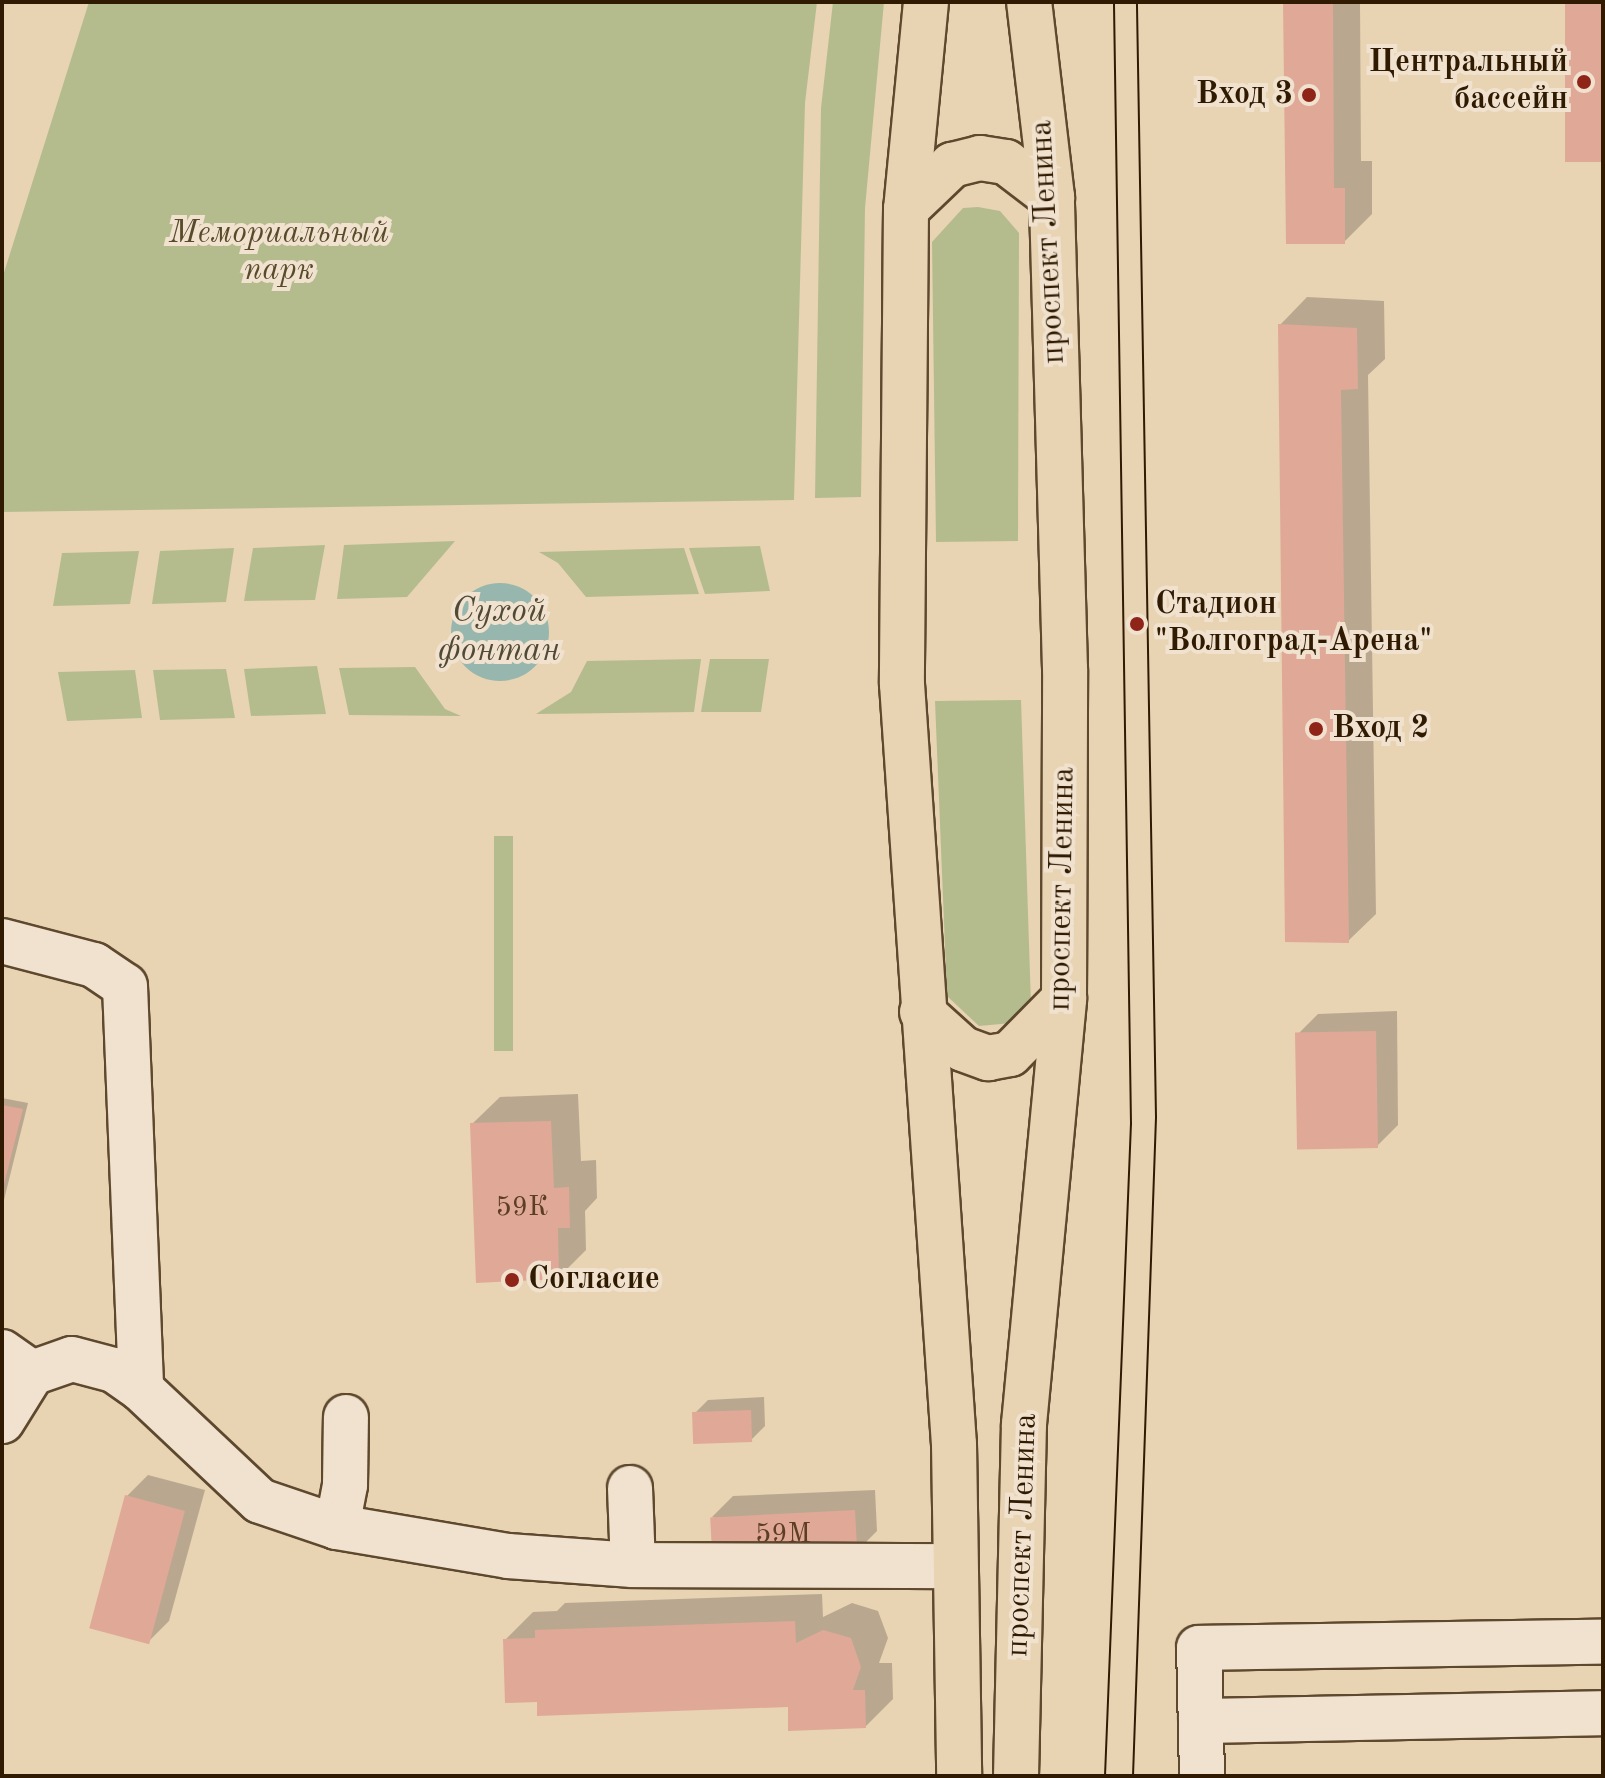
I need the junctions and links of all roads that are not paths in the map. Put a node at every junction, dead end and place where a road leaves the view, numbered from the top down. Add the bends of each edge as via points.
1 (926, 2) edge
2 (1029, 2) edge
3 (1052, 197) junction
4 (906, 209) junction
5 (2, 941) edge
6 (1064, 999) junction
7 (922, 1012) junction
8 (17, 1362) edge
9 (141, 1389) junction
10 (346, 1417) dead end
11 (2, 1421) edge
12 (630, 1488) dead end
13 (337, 1527) junction
14 (633, 1565) junction
15 (955, 1566) junction
16 (1603, 1642) edge
17 (1603, 1713) edge
18 (1201, 1721) junction
19 (959, 1776) edge
20 (1016, 1776) edge
21 (1202, 1776) edge

1 - 4 main road, проспект Ленина
2 - 3 main road, проспект Ленина
3 - 4 main road via 1006,162 980,158 952,165
3 - 6 main road, проспект Ленина via 1064,611
4 - 7 main road, проспект Ленина via 902,684
5 - 9 street via 94,965 125,986
6 - 7 main road via 1010,1054 988,1058 963,1049
6 - 20 main road, проспект Ленина via 1024,1424
7 - 15 main road, проспект Ленина via 954,1444
8 - 9 street via 72,1359 114,1370
8 - 11 street
9 - 13 street via 260,1501
10 - 13 street via 345,1485
12 - 14 street
13 - 14 street via 508,1556
14 - 15 street
15 - 19 main road, проспект Ленина
16 - 18 street via 1199,1648
17 - 18 street
18 - 21 street

